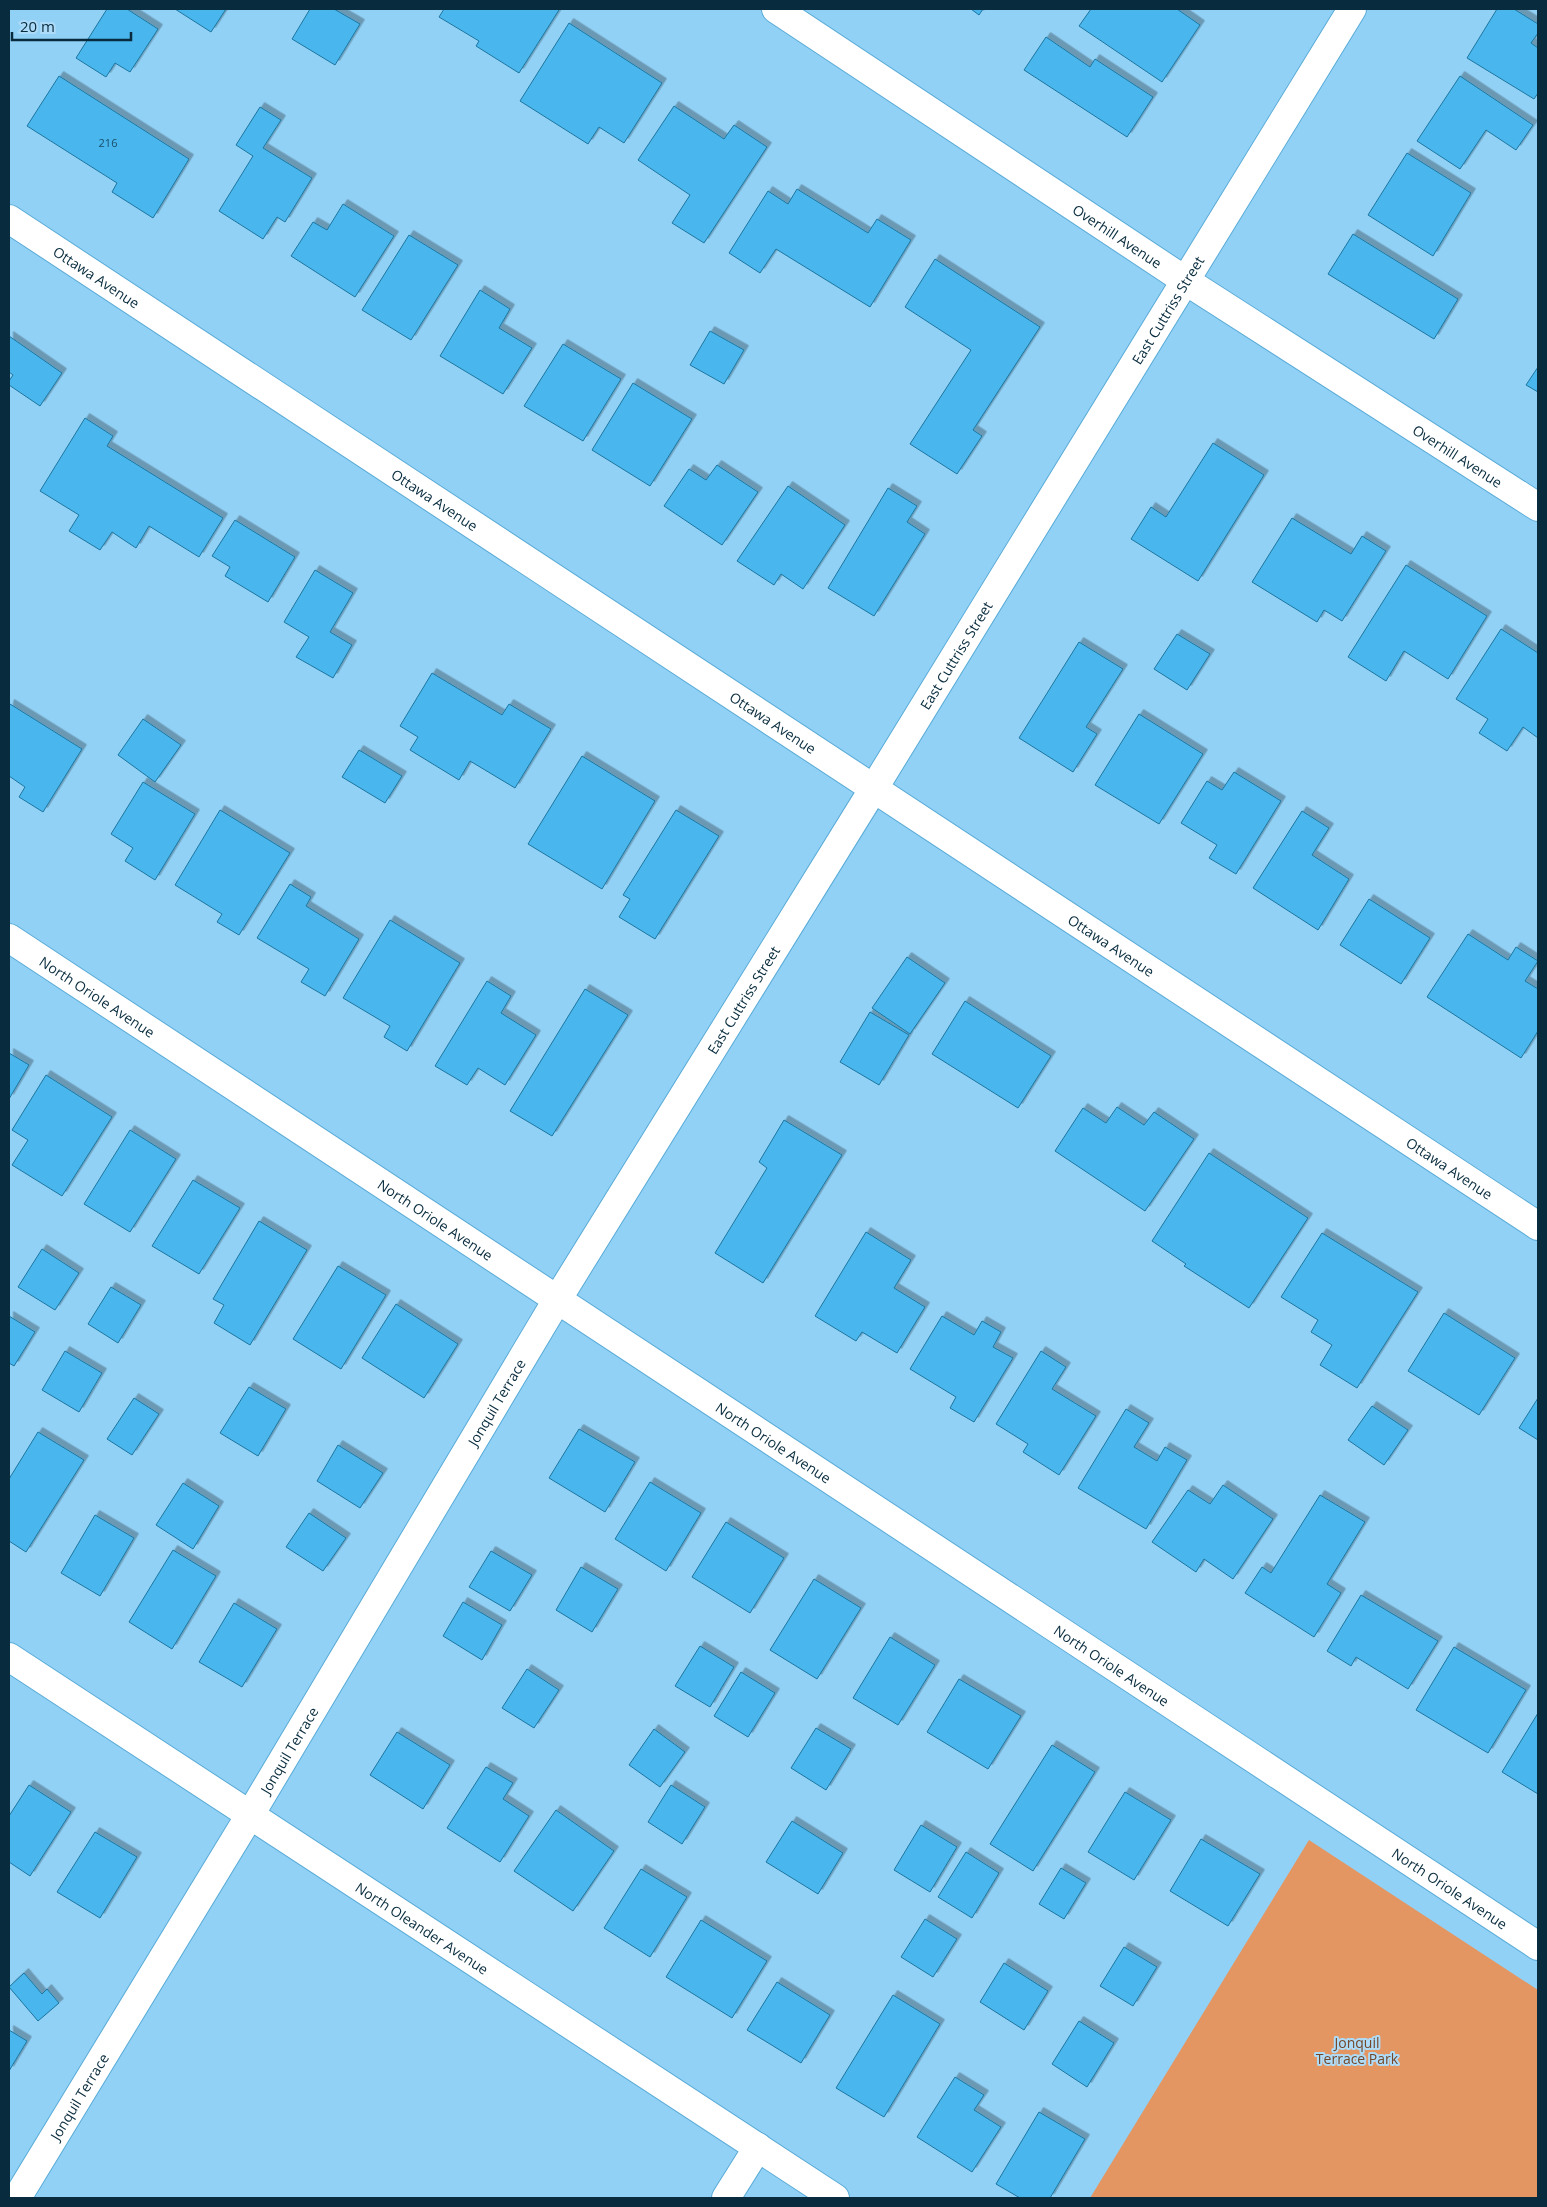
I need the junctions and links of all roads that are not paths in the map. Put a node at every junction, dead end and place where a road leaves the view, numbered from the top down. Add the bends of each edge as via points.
1 (776, 9) edge
2 (1352, 9) edge
3 (9, 219) edge
4 (1186, 281) junction
5 (1538, 507) edge
6 (874, 788) junction
7 (9, 938) edge
8 (1538, 1226) edge
9 (557, 1300) junction
10 (9, 1657) edge
11 (250, 1815) junction
12 (1538, 1946) edge
13 (758, 2147) junction
14 (17, 2198) edge
15 (726, 2198) edge
16 (835, 2198) edge

1 - 4 street, Overhill Avenue
2 - 4 street, East Cuttriss Street
3 - 6 street, Ottawa Avenue
4 - 5 street, Overhill Avenue
4 - 6 street, East Cuttriss Street
6 - 8 street, Ottawa Avenue
6 - 9 street, East Cuttriss Street
7 - 9 street, North Oriole Avenue
9 - 11 street, Jonquil Terrace
9 - 12 street, North Oriole Avenue
10 - 11 street, North Oleander Avenue
11 - 13 street, North Oleander Avenue
11 - 14 street, Jonquil Terrace
13 - 15 street
13 - 16 street, North Oleander Avenue

